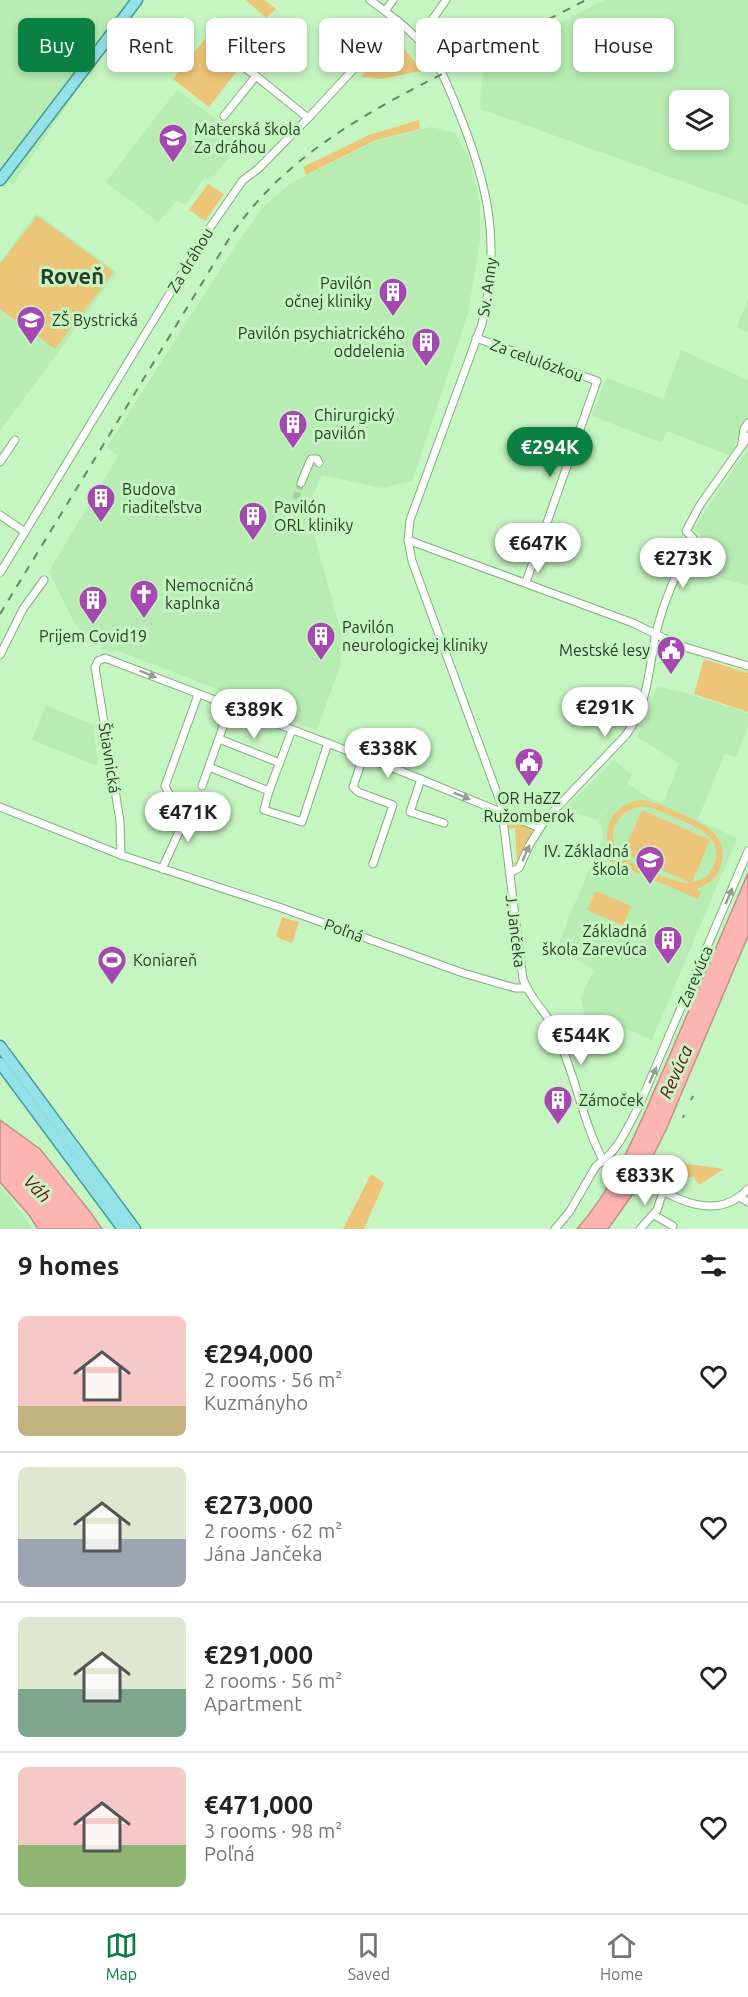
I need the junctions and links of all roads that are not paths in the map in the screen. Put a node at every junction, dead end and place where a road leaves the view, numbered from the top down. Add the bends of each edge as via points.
1 (137, 0) edge
2 (370, 0) edge
3 (393, 0) edge
4 (446, 0) edge
5 (386, 11) junction
6 (394, 18) edge
7 (432, 18) edge
8 (404, 26) edge
9 (416, 37) edge
10 (250, 72) edge
11 (351, 72) edge
12 (440, 72) edge
13 (256, 76) junction
14 (224, 116) dead end
15 (308, 118) junction
16 (0, 180) edge
17 (477, 338) junction
18 (748, 423) edge
19 (748, 437) edge
20 (15, 440) dead end
21 (742, 446) junction
22 (0, 462) edge
23 (319, 463) dead end
24 (301, 483) tunnel mouth
25 (292, 509) tunnel mouth
26 (0, 514) edge
27 (285, 527) dead end
28 (25, 532) junction
29 (408, 540) junction
30 (0, 573) edge
31 (45, 580) dead end
32 (526, 582) junction
33 (656, 635) junction
34 (0, 655) edge
35 (748, 666) edge
36 (198, 695) junction
37 (230, 707) junction
38 (292, 730) junction
39 (219, 739) junction
40 (328, 743) junction
41 (363, 757) junction
42 (280, 763) junction
43 (208, 767) junction
44 (421, 779) junction
45 (202, 786) dead end
46 (270, 792) junction
47 (0, 807) edge
48 (190, 808) dead end
49 (502, 812) junction
50 (444, 823) dead end
51 (184, 824) junction
52 (540, 828) junction
53 (748, 851) edge
54 (121, 855) junction
55 (374, 864) dead end
56 (162, 869) junction
57 (509, 873) junction
58 (526, 988) junction
59 (0, 1046) edge
60 (0, 1063) edge
61 (604, 1162) junction
62 (748, 1189) edge
63 (663, 1192) junction
64 (739, 1197) junction
65 (748, 1202) edge
66 (654, 1215) junction
67 (673, 1226) dead end
68 (123, 1229) edge
69 (135, 1229) edge
70 (555, 1229) edge
71 (640, 1229) edge

1 - 16 main road
2 - 5 street, Sv. Anny
3 - 5 street
4 - 7 street
5 - 6 street, Sv. Anny
8 - 9 street, Sv. Anny
10 - 13 street
11 - 15 street, Za dráhou
12 - 17 street, Sv. Anny via 472,146 488,202 492,250 488,298
13 - 14 street
13 - 15 street
15 - 28 street, Za dráhou via 234,192
17 - 29 street, Sv. Anny via 410,520
17 - 32 street, Za celulózkou via 597,381
18 - 21 street
19 - 21 street
20 - 22 street
21 - 33 street via 686,531 693,538 669,590
23 - 24 street via 311,459
25 - 27 street
26 - 28 street
28 - 30 street, Za dráhou
29 - 32 street
29 - 49 street, J. Jančeka via 419,582
31 - 34 street via 23,609
32 - 33 street
33 - 35 street
33 - 52 street via 644,698 631,728
36 - 37 street
36 - 51 street via 165,786
54 -> 36 street, Štiavnická via 120,821 95,670 98,661 113,660
37 - 38 street
37 - 39 street
38 - 40 street
38 - 42 street
39 - 42 street
39 - 43 street
40 - 41 street
40 - 46 street via 302,822 264,810
41 - 44 street
41 - 55 street via 353,788 393,805
42 - 46 street
43 - 45 street
43 - 46 street
44 -> 49 street
44 - 50 street via 410,812
47 - 54 street, Poľná
48 - 51 street
49 - 52 street
49 - 57 street, J. Jančeka
51 - 56 street
57 -> 52 street via 519,868
61 -> 53 street, Zarevúca via 619,1144 639,1106
54 - 56 street, Poľná
56 - 58 street, Poľná via 463,973
57 - 58 street, J. Jančeka
58 - 61 street via 560,1041 588,1128
59 - 69 main road
60 - 68 main road
61 - 63 street via 618,1165
61 - 70 street, Zarevúca via 594,1170
62 - 64 street
63 - 64 street via 704,1206
63 - 66 street
64 - 65 street
66 - 67 street
66 - 71 street

